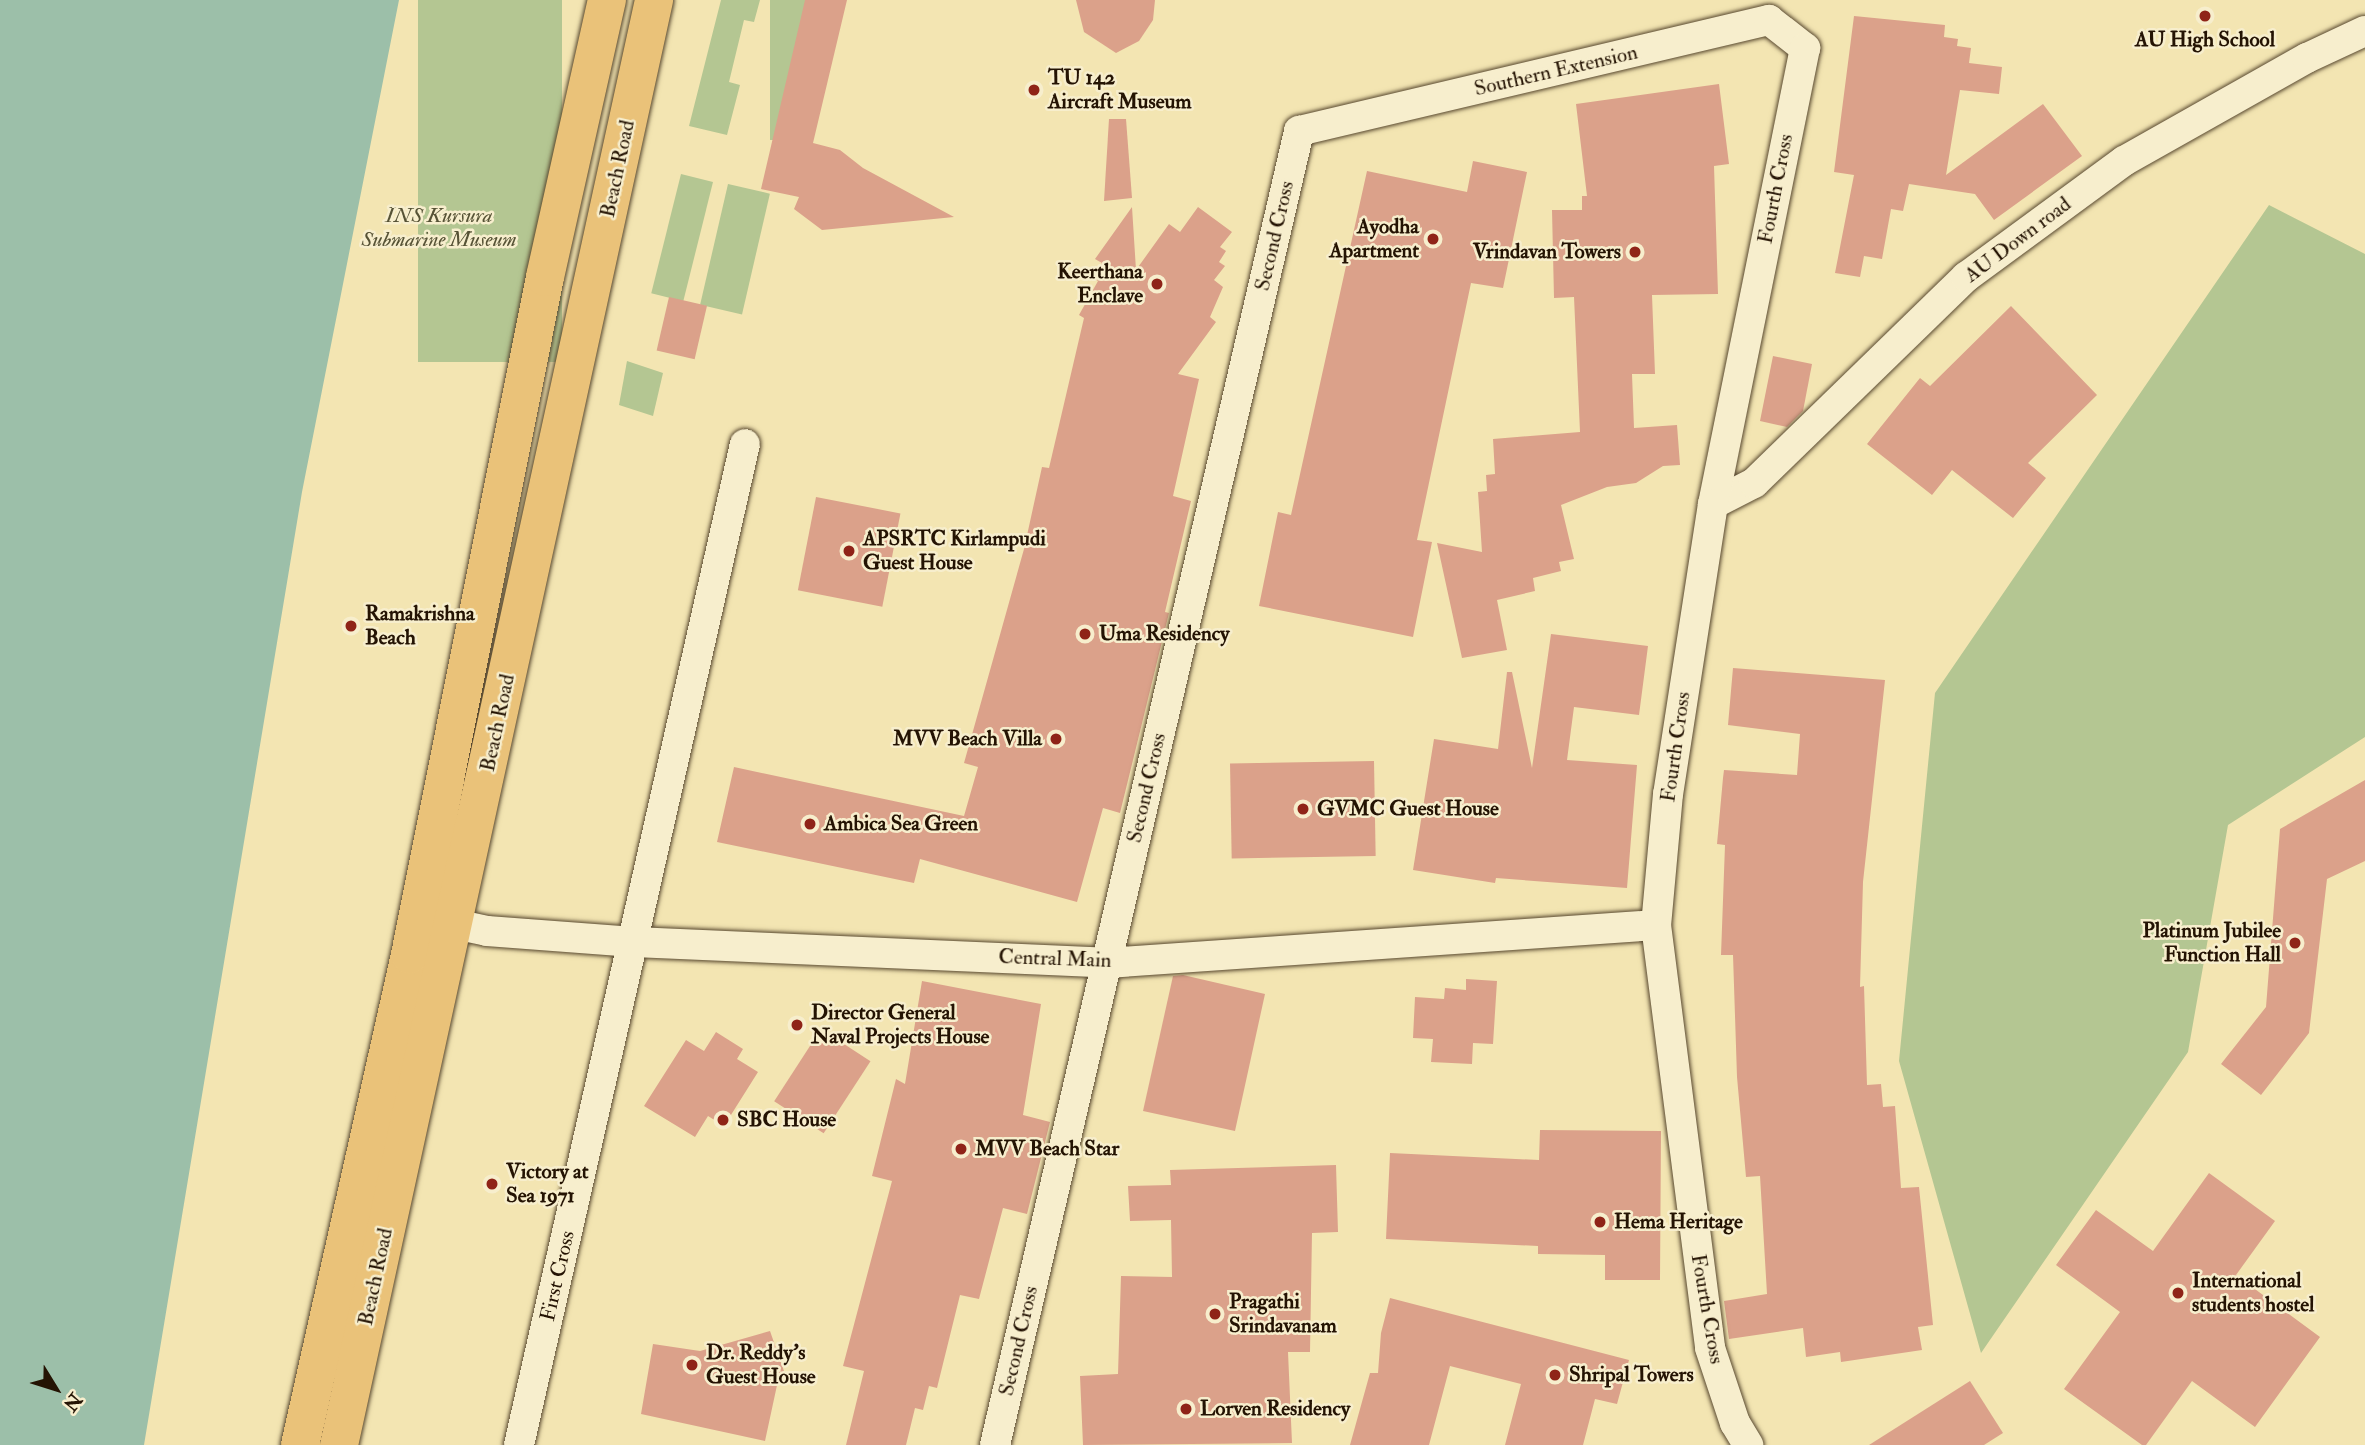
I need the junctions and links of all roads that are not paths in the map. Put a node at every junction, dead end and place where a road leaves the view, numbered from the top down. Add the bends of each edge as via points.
1 (607, 0) edge
2 (654, 0) edge
3 (2365, 31) edge
4 (1804, 48) joint
5 (1299, 131) joint
6 (745, 444) dead end
7 (1713, 504) junction
8 (417, 917) junction
9 (453, 924) junction
10 (1656, 925) junction
11 (634, 942) junction
12 (1107, 962) junction
13 (1734, 1438) edge
14 (300, 1445) edge
15 (339, 1445) edge
16 (519, 1445) edge
17 (995, 1445) edge

1 - 8 main road, Beach Road via 545,276
2 - 9 main road, Beach Road
3 - 7 street, AU Down road via 2307,58 2113,170 1966,277 1754,483
4 - 5 street, Southern Extension via 1769,20
4 - 7 street, Fourth Cross
5 - 12 street, Second Cross
6 - 11 street, First Cross
7 - 10 street, Fourth Cross via 1668,794
8 - 9 street, Central Main
8 - 14 main road, Beach Road
9 - 11 street, Central Main
9 - 15 main road, Beach Road
10 - 12 street, Central Main
10 - 13 street, Fourth Cross via 1710,1348
11 - 12 street, Central Main
11 - 16 street, First Cross
12 - 17 street, Second Cross

